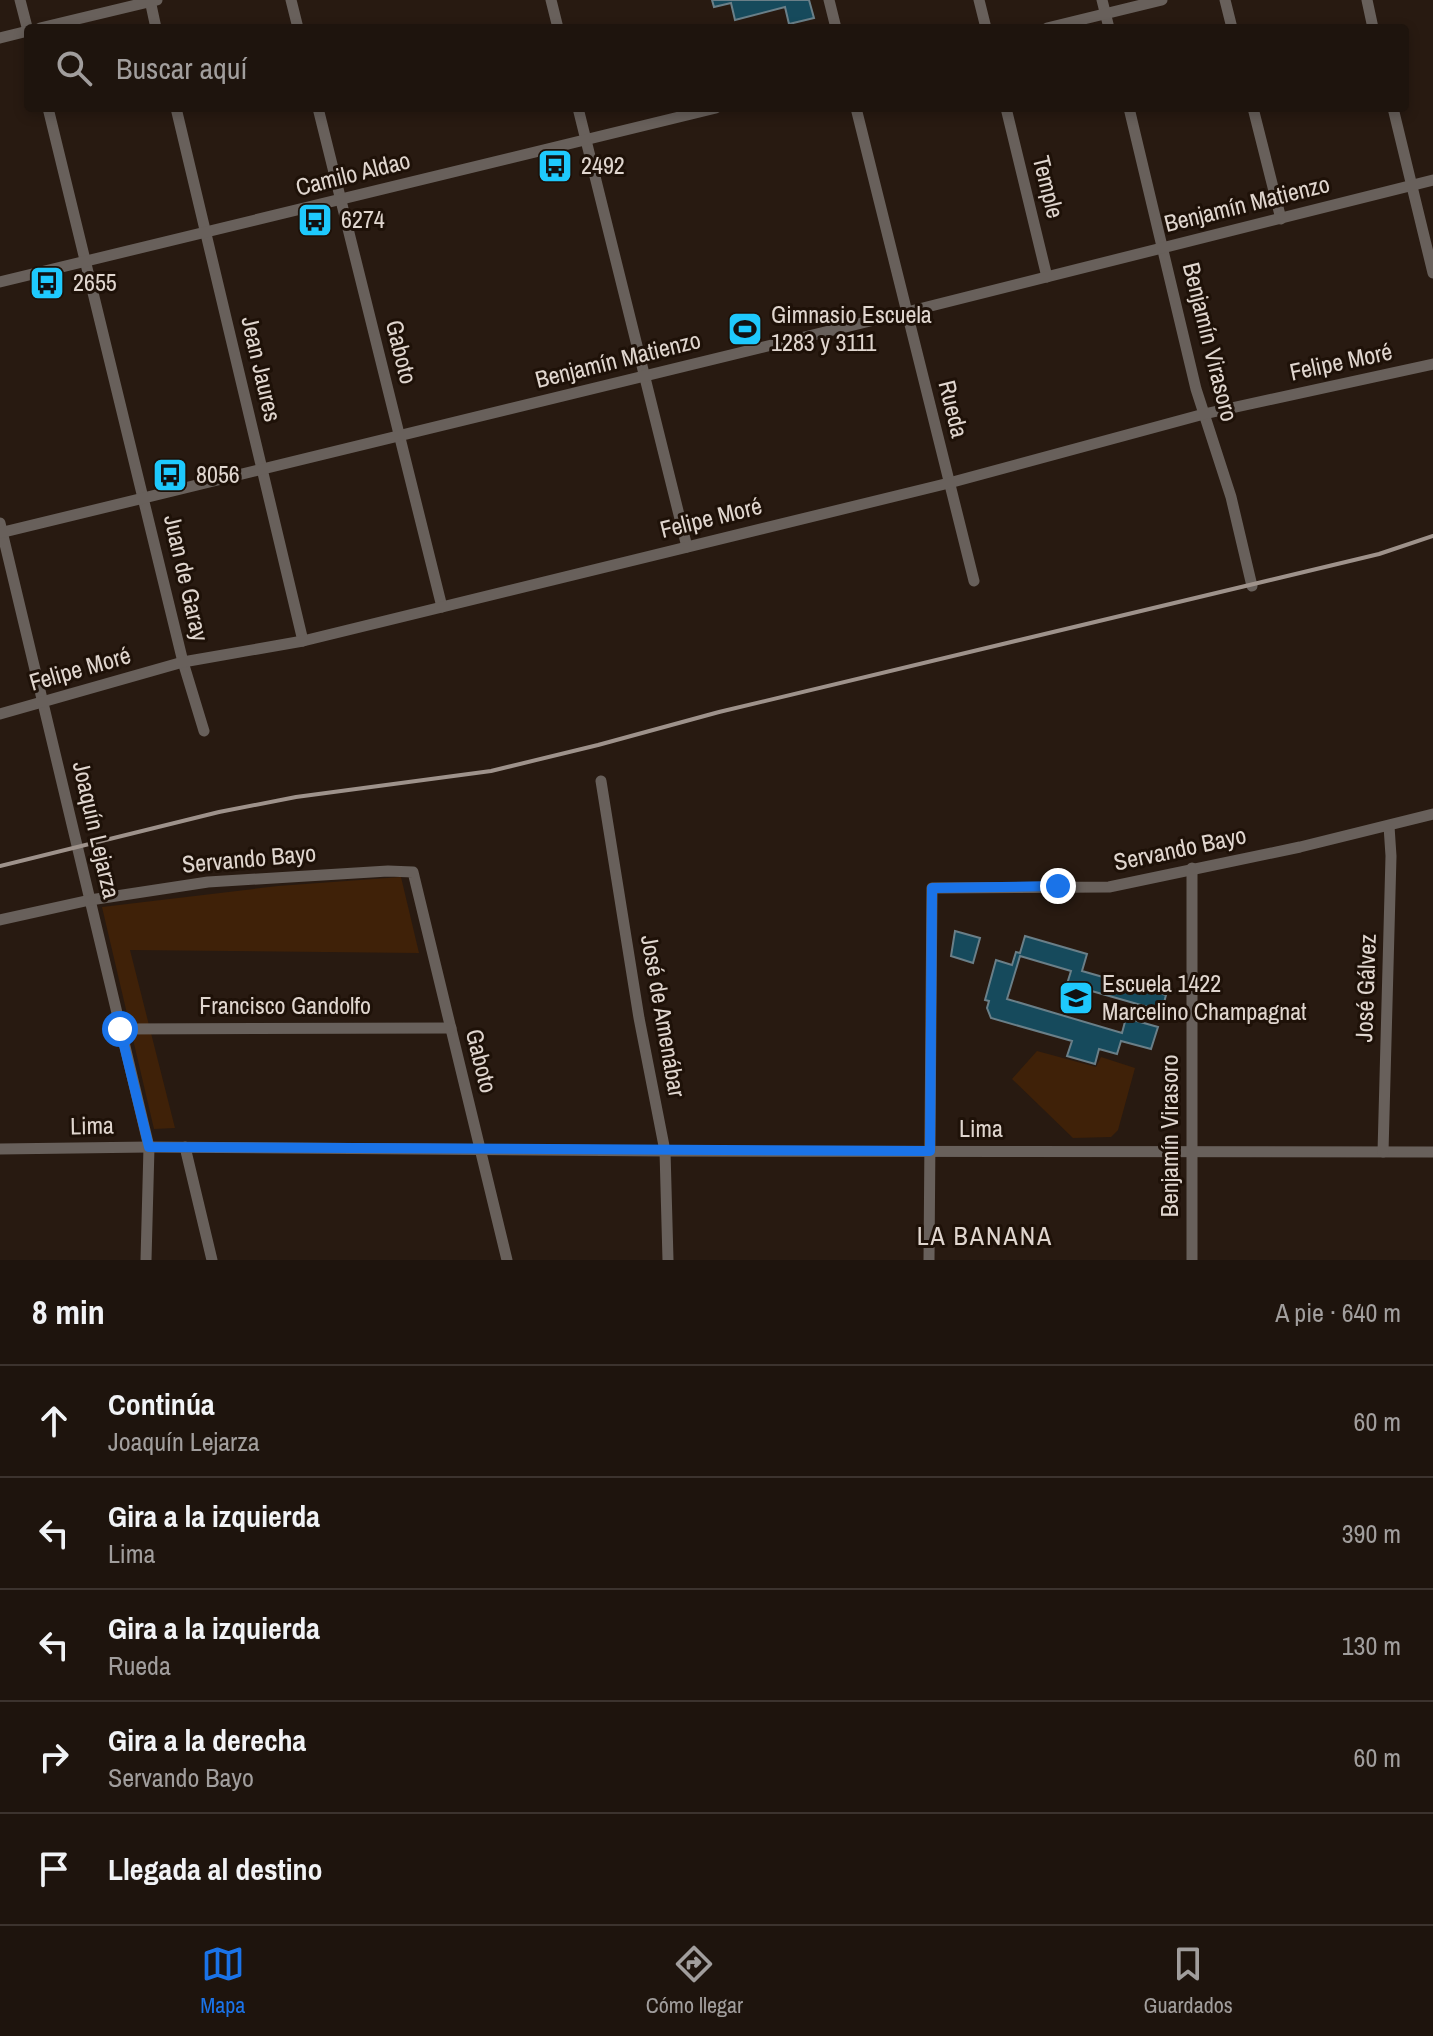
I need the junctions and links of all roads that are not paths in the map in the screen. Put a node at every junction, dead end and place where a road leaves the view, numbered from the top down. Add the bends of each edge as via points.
1 (20, 0) edge
2 (291, 0) edge
3 (551, 0) edge
4 (829, 0) edge
5 (979, 0) edge
6 (1102, 0) edge
7 (1162, 0) edge
8 (1225, 0) edge
9 (1367, 0) edge
10 (152, 1) edge
11 (1106, 14) junction
12 (26, 24) edge
13 (57, 24) edge
14 (155, 24) edge
15 (297, 24) edge
16 (557, 24) edge
17 (835, 24) edge
18 (985, 24) edge
19 (1064, 24) edge
20 (1108, 24) edge
21 (1231, 24) edge
22 (1372, 24) edge
23 (24, 32) edge
24 (0, 38) edge
25 (49, 112) edge
26 (177, 112) edge
27 (319, 112) edge
28 (579, 112) edge
29 (700, 112) edge
30 (857, 112) edge
31 (1007, 112) edge
32 (1130, 112) edge
33 (1254, 112) edge
34 (1394, 112) edge
35 (586, 140) junction
36 (1433, 180) edge
37 (1412, 186) junction
38 (341, 199) junction
39 (1281, 219) junction
40 (205, 232) junction
41 (1163, 248) junction
42 (87, 261) junction
43 (1433, 273) edge
44 (1047, 277) junction
45 (0, 282) edge
46 (907, 312) junction
47 (1433, 364) edge
48 (644, 376) junction
49 (1204, 414) junction
50 (399, 436) junction
51 (262, 469) junction
52 (949, 483) junction
53 (144, 498) junction
54 (1, 530) edge
55 (687, 547) junction
56 (974, 581) dead end
57 (1252, 586) dead end
58 (442, 607) junction
59 (303, 641) junction
60 (183, 662) junction
61 (44, 703) junction
62 (0, 714) edge
63 (204, 731) dead end
64 (601, 781) dead end
65 (1433, 814) edge
66 (1389, 826) junction
67 (1192, 868) junction
68 (413, 872) joint
69 (90, 900) junction
70 (0, 920) edge
71 (451, 1028) junction
72 (120, 1029) junction
73 (149, 1147) junction
74 (185, 1147) junction
75 (0, 1149) edge
76 (480, 1149) junction
77 (665, 1151) junction
78 (930, 1151) junction
79 (1192, 1151) junction
80 (1383, 1152) junction
81 (1433, 1152) edge
82 (146, 1260) edge
83 (212, 1260) edge
84 (507, 1260) edge
85 (668, 1260) edge
86 (929, 1260) edge
87 (1192, 1260) edge

1 - 12 street
2 - 15 street
3 - 16 street
4 - 17 street
5 - 18 street
6 - 11 street
7 - 11 street
8 - 21 street
9 - 22 street
10 - 13 street
10 - 14 street
11 - 19 street
11 - 20 street
23 - 24 street
25 - 42 street, Juan de Garay
26 - 40 street, Jean Jaures
27 - 38 street, Gaboto
28 - 35 street
29 - 35 street, Camilo Aldao
30 - 46 street, Rueda
31 - 44 street, Temple
32 - 41 street, Benjamín Virasoro
33 - 39 street
34 - 37 street
35 - 38 street, Camilo Aldao
35 - 48 street
36 - 37 street, Benjamín Matienzo
37 - 39 street, Benjamín Matienzo
37 - 43 street
38 - 40 street, Camilo Aldao
38 - 50 street, Gaboto
39 - 41 street, Benjamín Matienzo
40 - 42 street, Camilo Aldao
40 - 51 street, Jean Jaures
41 - 44 street, Benjamín Matienzo
41 - 49 street, Benjamín Virasoro
42 - 45 street, Camilo Aldao
42 - 53 street, Juan de Garay
44 - 46 street, Benjamín Matienzo
46 - 48 street, Benjamín Matienzo
46 - 52 street, Rueda
47 - 49 street, Felipe Moré
48 - 50 street, Benjamín Matienzo
48 - 55 street
49 - 52 street, Felipe Moré
49 - 57 street, Benjamín Virasoro
50 - 51 street, Benjamín Matienzo
50 - 58 street, Gaboto
51 - 53 street, Benjamín Matienzo
51 - 59 street, Jean Jaures
52 - 55 street, Felipe Moré
52 - 56 street, Rueda
53 - 54 street, Benjamín Matienzo
53 - 60 street, Juan de Garay
54 - 61 street, Joaquín Lejarza
55 - 58 street, Felipe Moré
58 - 59 street, Felipe Moré
59 - 60 street, Felipe Moré
60 - 61 street, Felipe Moré
60 - 63 street, Juan de Garay
61 - 62 street, Felipe Moré
61 - 69 street, Joaquín Lejarza
64 - 77 street, José de Amenábar
65 - 66 street, Servando Bayo
66 - 67 street, Servando Bayo
66 - 80 street, José Gálvez
67 - 78 street, Servando Bayo via 1109,887 932,888
67 - 79 street, Benjamín Virasoro
68 - 69 street, Servando Bayo via 208,882
68 - 71 street, Gaboto
69 - 70 street, Servando Bayo
69 - 72 street, Joaquín Lejarza
71 - 72 street, Francisco Gandolfo
71 - 76 street, Gaboto
72 - 73 street, Joaquín Lejarza
73 - 74 street, Lima
73 - 75 street, Lima
73 - 82 street
74 - 76 street, Lima
74 - 83 street
76 - 77 street, Lima
76 - 84 street, Gaboto
77 - 78 street, Lima
77 - 85 street, José de Amenábar
78 - 79 street, Lima
78 - 86 street
79 - 80 street, Lima
79 - 87 street, Benjamín Virasoro
80 - 81 street, Lima

